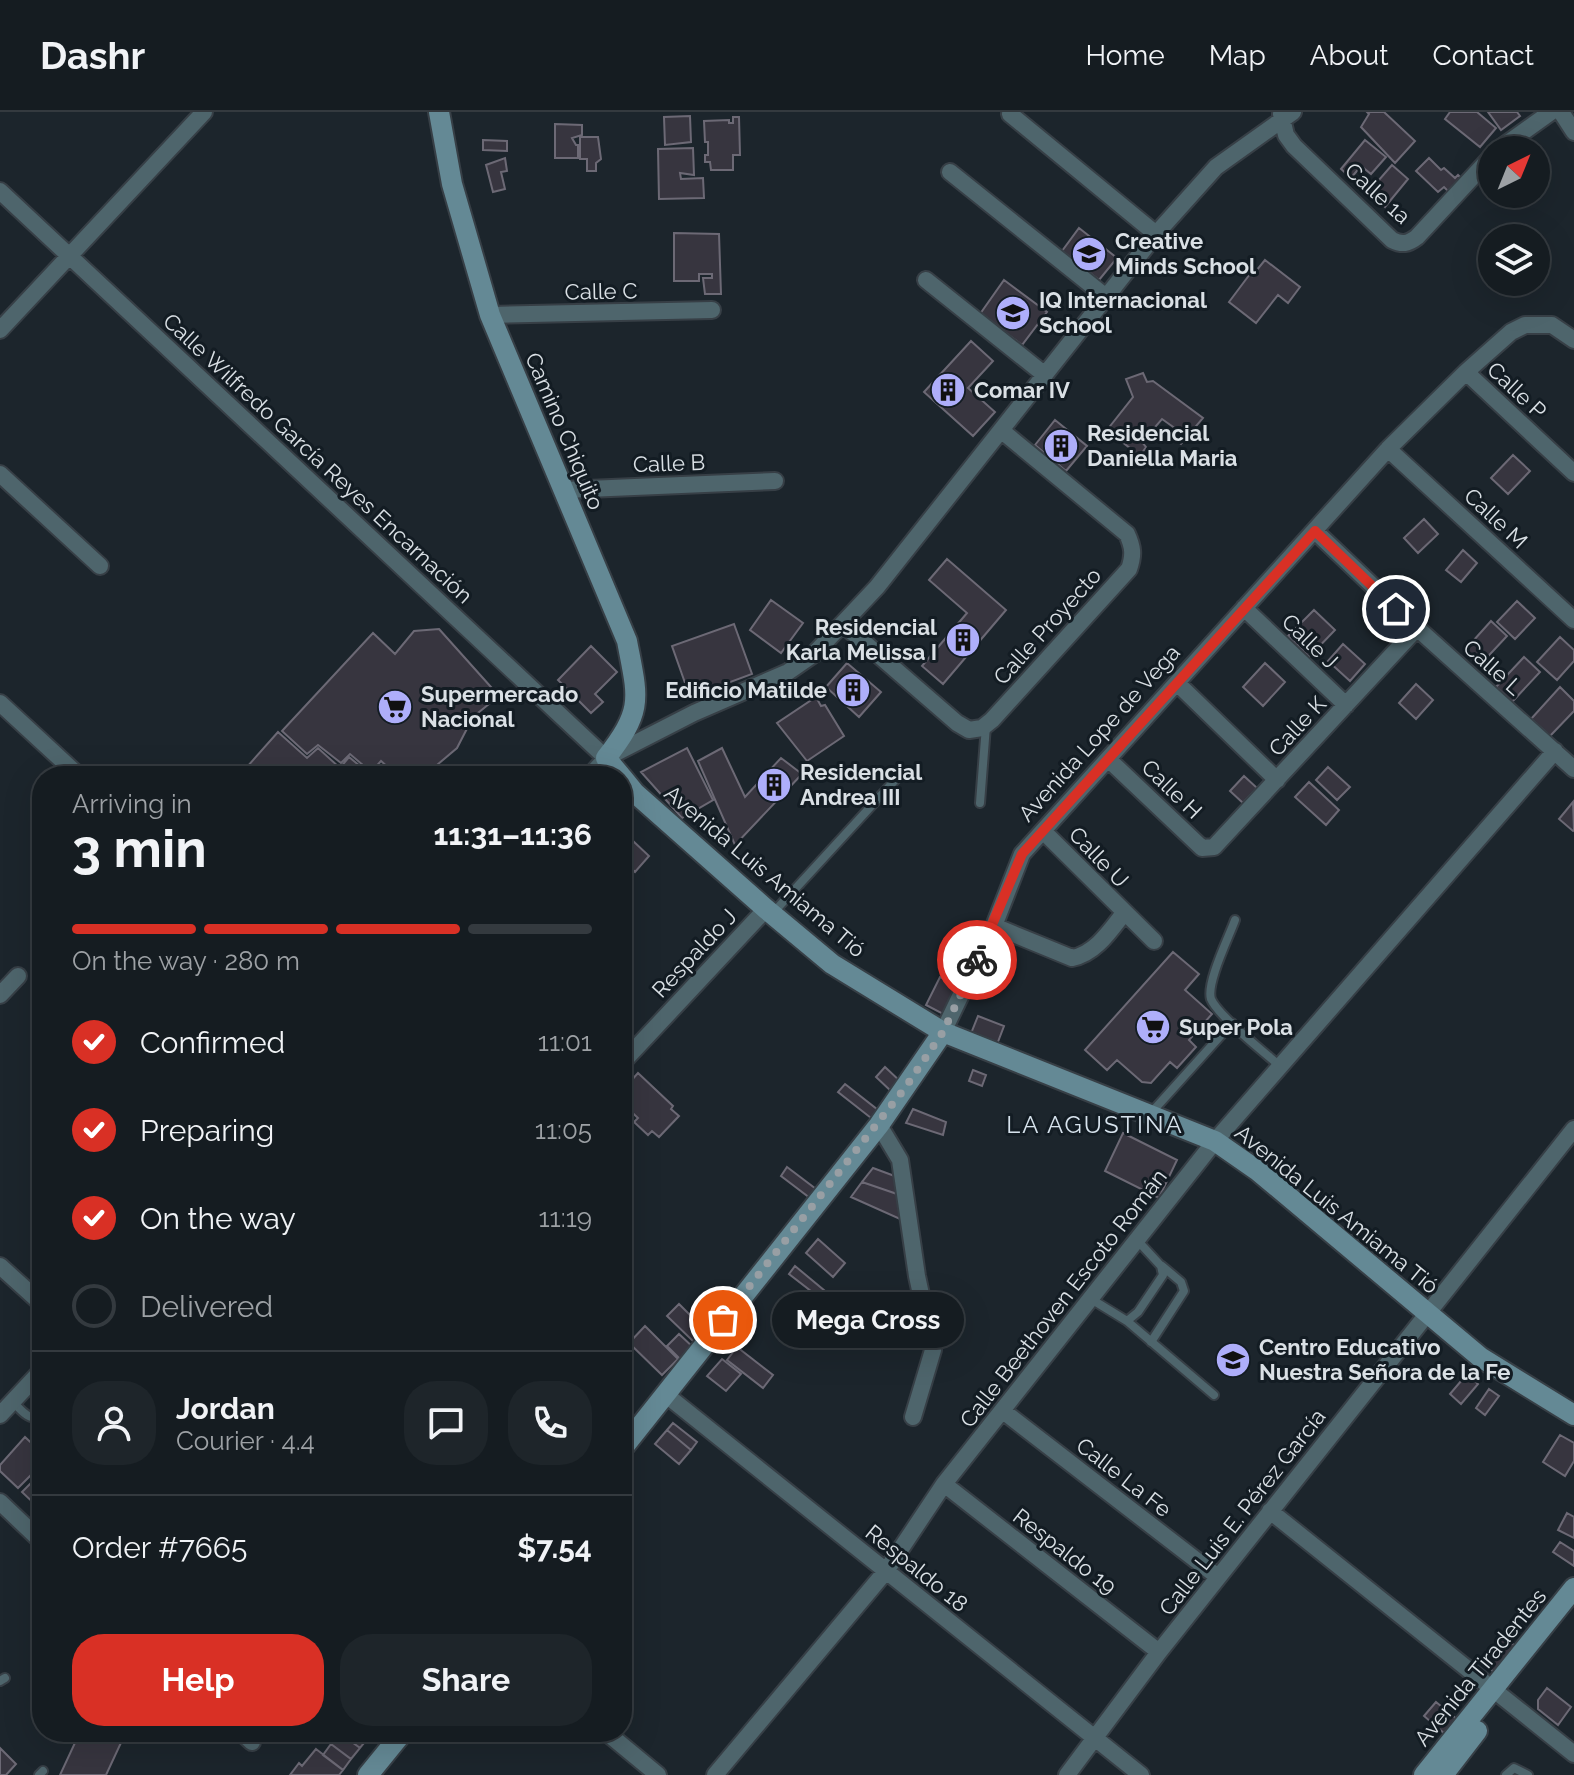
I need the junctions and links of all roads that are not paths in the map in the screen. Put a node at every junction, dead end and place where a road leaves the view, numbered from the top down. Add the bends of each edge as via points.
1 (204, 112) edge
2 (439, 112) edge
3 (1551, 112) edge
4 (1561, 112) edge
5 (1010, 114) dead end
6 (1285, 115) edge
7 (1574, 132) edge
8 (1518, 136) edge
9 (1478, 171) edge
10 (950, 172) dead end
11 (0, 191) edge
12 (1156, 234) junction
13 (70, 255) junction
14 (926, 280) dead end
15 (1106, 297) junction
16 (712, 310) dead end
17 (490, 315) junction
18 (0, 330) edge
19 (1574, 340) edge
20 (1466, 372) junction
21 (1045, 375) junction
22 (1002, 431) junction
23 (1388, 449) junction
24 (1574, 473) edge
25 (0, 474) edge
26 (775, 481) dead end
27 (564, 490) junction
28 (1315, 531) junction
29 (100, 566) dead end
30 (1244, 608) junction
31 (1574, 620) edge
32 (844, 625) junction
33 (1417, 628) junction
34 (1177, 683) junction
35 (0, 703) edge
36 (1346, 705) junction
37 (986, 725) junction
38 (1555, 751) junction
39 (606, 758) junction
40 (1108, 759) junction
41 (68, 766) edge
42 (599, 766) edge
43 (613, 766) edge
44 (1574, 769) edge
45 (897, 778) dead end
46 (1277, 780) junction
47 (632, 789) edge
48 (980, 803) dead end
49 (1043, 831) junction
50 (1208, 849) joint
51 (769, 912) junction
52 (1124, 913) junction
53 (1235, 920) dead end
54 (994, 926) junction
55 (1154, 941) dead end
56 (18, 976) dead end
57 (0, 995) edge
58 (1232, 1023) junction
59 (943, 1032) junction
60 (632, 1051) edge
61 (1280, 1066) junction
62 (1150, 1114) junction
63 (879, 1125) junction
64 (1574, 1129) edge
65 (1215, 1141) junction
66 (1137, 1240) junction
67 (0, 1266) edge
68 (1161, 1266) junction
69 (32, 1295) edge
70 (1091, 1299) junction
71 (1427, 1314) junction
72 (1127, 1321) junction
73 (1151, 1342) junction
74 (32, 1381) edge
75 (665, 1394) junction
76 (1214, 1395) dead end
77 (13, 1402) junction
78 (1003, 1411) junction
79 (0, 1415) edge
80 (1574, 1415) edge
81 (913, 1417) dead end
82 (32, 1419) edge
83 (632, 1435) edge
84 (944, 1484) junction
85 (0, 1502) edge
86 (1270, 1511) junction
87 (32, 1532) edge
88 (886, 1571) junction
89 (1218, 1577) junction
90 (1574, 1588) edge
91 (1574, 1605) edge
92 (1159, 1652) junction
93 (1498, 1692) junction
94 (1096, 1740) junction
95 (379, 1742) edge
96 (395, 1742) edge
97 (618, 1742) edge
98 (1574, 1754) edge
99 (352, 1775) edge
100 (368, 1775) edge
101 (658, 1775) edge
102 (715, 1775) edge
103 (1067, 1775) edge
104 (1141, 1775) edge
105 (1424, 1775) edge
106 (1443, 1775) edge
107 (1506, 1775) edge
108 (1528, 1775) edge

1 - 13 street
2 - 17 main road, Camino Chiquito via 452,184
3 - 8 street
4 - 7 street
5 - 12 street
6 - 9 street, Calle 1a via 1286,135 1294,146 1399,243 1417,237
6 - 12 street via 1216,167
10 - 15 street
11 - 13 street, Calle Wilfredo García Reyes Encarnación
12 - 15 street
13 - 18 street
13 - 39 street, Calle Wilfredo García Reyes Encarnación
14 - 21 street
15 - 21 street
16 - 17 street, Calle C
17 - 27 main road, Camino Chiquito
19 - 20 street, Avenida Lope de Vega via 1552,325 1525,325
20 - 23 street, Avenida Lope de Vega
20 - 24 street, Calle P
21 - 22 street
22 - 32 street
22 - 37 street, Calle Proyecto via 1127,534 1133,557 1129,569
23 - 28 street, Avenida Lope de Vega
23 - 31 street, Calle M
25 - 29 street
26 - 27 street, Calle B
27 - 39 main road, Camino Chiquito via 627,641 637,695 628,729
28 - 30 street, Avenida Lope de Vega
28 - 33 street, Calle L
30 - 34 street, Avenida Lope de Vega
30 - 36 street, Calle J
32 - 37 street via 957,723 969,730
32 - 39 street via 788,672
33 - 36 street, Calle K
33 - 38 street, Calle L
34 - 40 street, Avenida Lope de Vega
34 - 46 street
35 - 41 street
36 - 46 street, Calle K
37 - 48 lane
38 - 44 street, Calle L
38 - 61 street, Calle Beethoven Escoto Román
39 - 42 street
39 - 43 main road, Avenida Luis Amiama Tió
40 - 49 street, Avenida Lope de Vega
40 - 50 street, Calle H
45 - 51 lane
46 - 50 street, Calle K
47 - 51 main road, Avenida Luis Amiama Tió
49 - 52 street, Calle U
49 - 54 street, Avenida Lope de Vega via 1022,854
51 - 59 main road, Avenida Luis Amiama Tió via 832,964
51 - 60 street, Respaldo J
52 - 54 street, Calle U via 1091,951 1072,958
52 - 55 street, Calle U
53 - 58 lane via 1211,985 1211,999
54 - 59 street, Avenida Lope de Vega
56 - 57 street
58 - 61 lane
58 - 62 lane
59 - 62 main road, Avenida Luis Amiama Tió
59 - 63 main road, Avenida Lope de Vega
61 - 65 street, Calle Beethoven Escoto Román
62 - 65 main road, Avenida Luis Amiama Tió
63 - 75 main road, Avenida Lope de Vega
63 - 81 street via 900,1160 933,1350
64 - 71 street, Calle Luis E. Pérez García
65 - 66 street, Calle Beethoven Escoto Román
65 - 71 main road, Avenida Luis Amiama Tió
66 - 68 lane
66 - 70 street, Calle Beethoven Escoto Román
67 - 69 street
68 - 72 lane via 1163,1275
68 - 73 lane via 1184,1291
70 - 72 lane
70 - 78 street, Calle Beethoven Escoto Román
71 - 80 main road, Avenida Luis Amiama Tió via 1480,1357
71 - 86 street, Calle Luis E. Pérez García
72 - 73 lane
73 - 76 lane
74 - 77 street
75 - 83 main road, Avenida Lope de Vega
75 - 88 street, Respaldo 18
77 - 79 street
77 - 82 lane
78 - 84 street, Calle Beethoven Escoto Román
78 - 89 street, Calle La Fe
84 - 88 street, Calle Beethoven Escoto Román
84 - 92 street, Respaldo 19
85 - 87 street
86 - 89 street, Calle Luis E. Pérez García
86 - 93 street
88 - 94 street, Respaldo 18
88 - 102 street, Calle Beethoven Escoto Román
89 - 92 street, Calle Luis E. Pérez García
90 - 93 main road, Avenida Tiradentes
91 - 93 main road, Avenida Tiradentes
92 - 94 street, Calle Luis E. Pérez García
93 - 98 street
93 - 105 main road, Avenida Tiradentes
93 - 106 main road, Avenida Tiradentes
94 - 103 street, Calle Luis E. Pérez García
94 - 104 street, Respaldo 18
95 - 99 main road
96 - 100 main road
97 - 101 street
107 - 108 lane via 1514,1768

